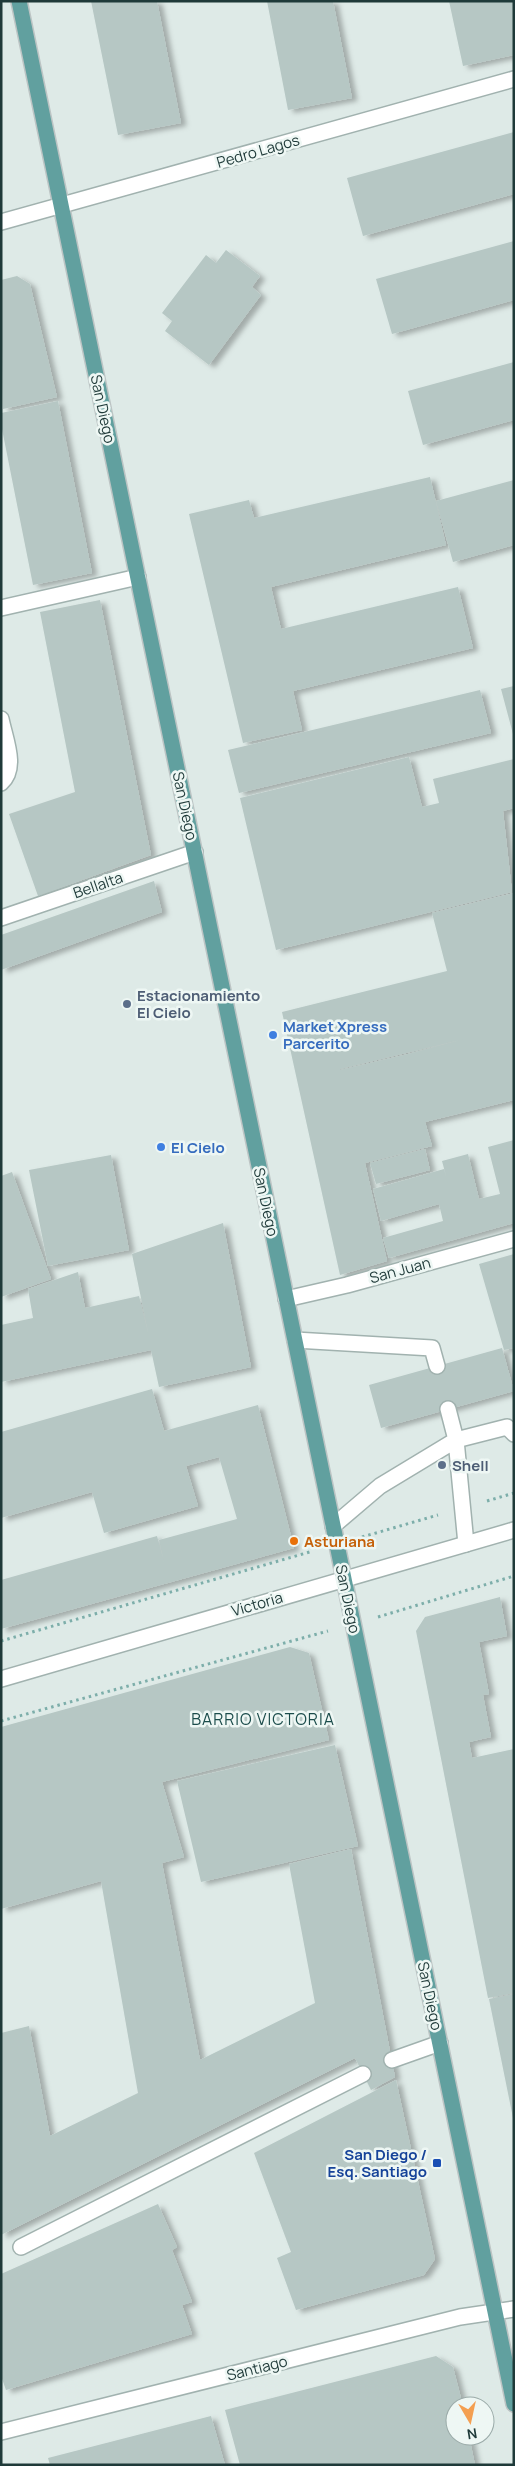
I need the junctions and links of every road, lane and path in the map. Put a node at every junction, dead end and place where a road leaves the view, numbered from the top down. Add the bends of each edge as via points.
1 (19, 1) edge
2 (514, 80) edge
3 (62, 206) junction
4 (1, 222) edge
5 (138, 577) junction
6 (1, 608) edge
7 (1, 719) edge
8 (1, 783) edge
9 (194, 852) junction
10 (1, 918) edge
11 (514, 1239) edge
12 (286, 1299) junction
13 (295, 1340) junction
14 (437, 1366) dead end
15 (448, 1409) dead end
16 (514, 1434) edge
17 (456, 1440) junction
18 (514, 1493) edge
19 (463, 1508) junction
20 (333, 1526) junction
21 (514, 1530) edge
22 (337, 1544) junction
23 (466, 1544) junction
24 (514, 1576) edge
25 (344, 1579) junction
26 (354, 1624) junction
27 (1, 1641) edge
28 (1, 1679) edge
29 (1, 1721) edge
30 (440, 2043) junction
31 (392, 2060) dead end
32 (363, 2074) dead end
33 (21, 2247) dead end
34 (514, 2308) edge
35 (495, 2311) junction
36 (514, 2402) edge
37 (1, 2432) edge

1 - 3 main road, San Diego
2 - 3 street, Pedro Lagos
3 - 4 street, Pedro Lagos
3 - 5 main road, San Diego
5 - 6 street
5 - 9 main road, San Diego
7 - 8 street via 10,769 8,777
9 - 10 street, Bellalta
9 - 12 main road, San Diego
11 - 12 street, San Juan
12 - 13 main road, San Diego
13 - 14 street via 432,1348
13 - 20 main road, San Diego
15 - 17 street
16 - 17 street via 507,1427
17 - 19 street
17 - 20 street via 380,1486
18 - 19 path
19 - 22 path
19 - 23 street
20 - 22 main road, San Diego
21 - 23 street, Victoria
22 - 25 main road, San Diego
22 - 27 path
23 - 25 street, Victoria
24 - 26 path
25 - 26 main road, San Diego
25 - 28 street, Victoria
26 - 29 path
26 - 30 main road, San Diego
30 - 31 street
30 - 35 main road, San Diego
32 - 33 street
34 - 35 street, Santiago
35 - 36 main road, San Diego
35 - 37 street, Santiago

